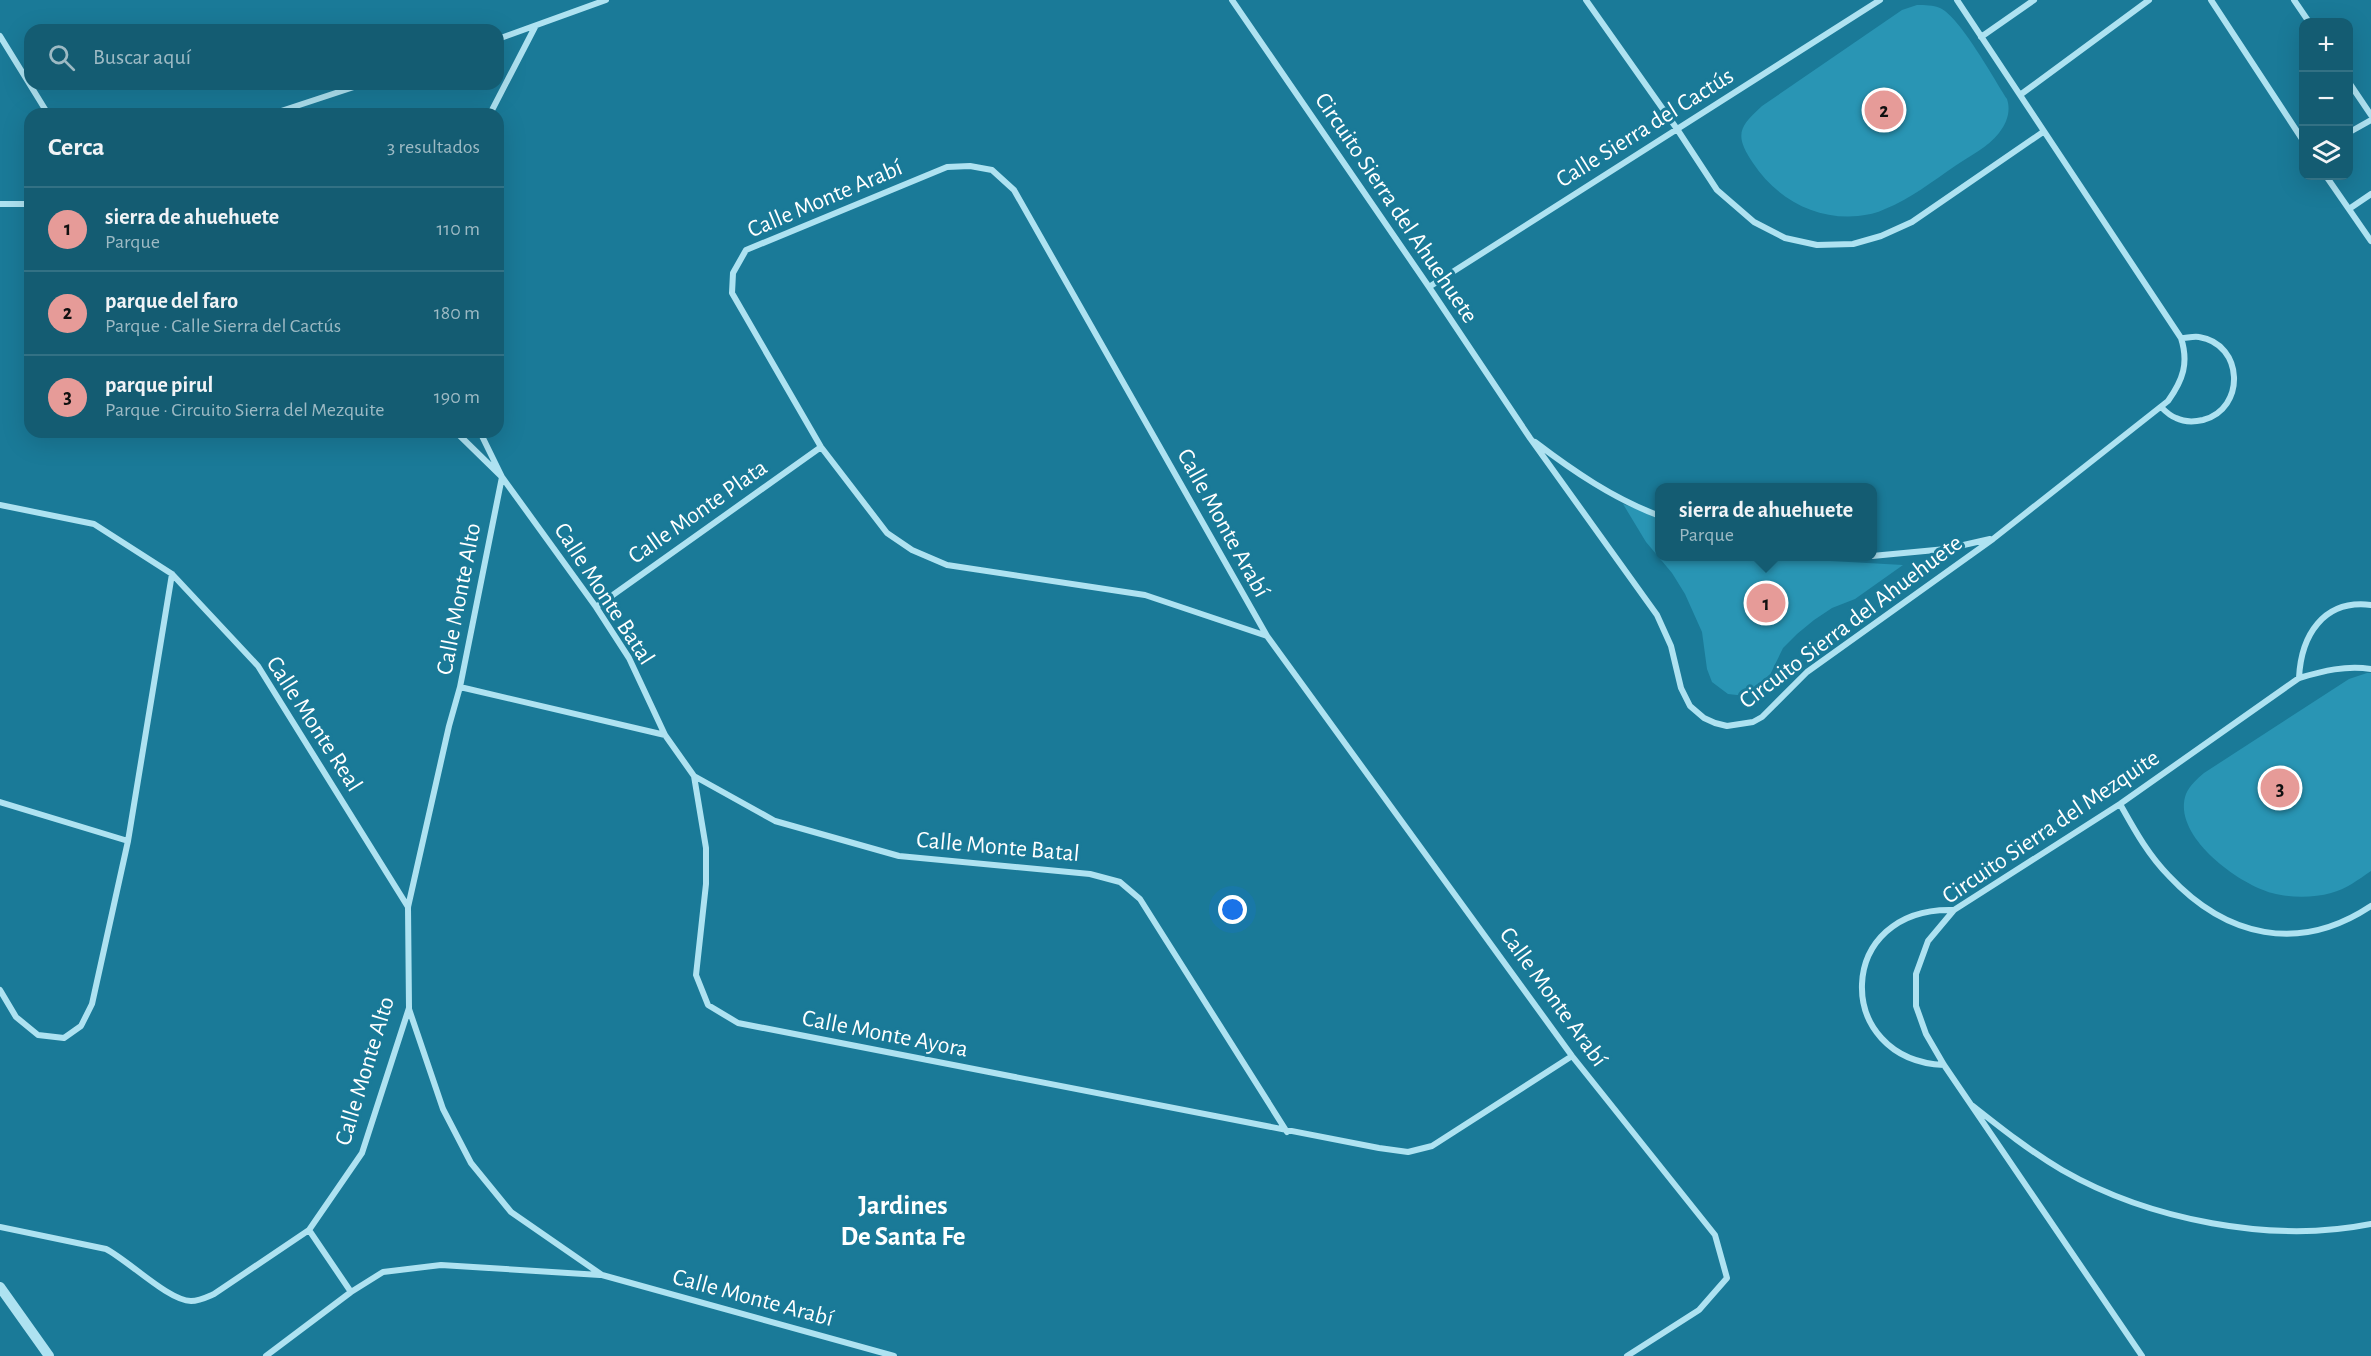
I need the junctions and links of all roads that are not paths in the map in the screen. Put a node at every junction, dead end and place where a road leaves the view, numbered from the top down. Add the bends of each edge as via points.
1 (606, 0) edge
2 (1232, 0) edge
3 (1586, 0) edge
4 (1880, 0) edge
5 (1957, 0) edge
6 (2034, 0) edge
7 (2149, 0) edge
8 (2211, 0) edge
9 (2294, 0) edge
10 (2306, 18) edge
11 (535, 27) junction
12 (0, 36) edge
13 (504, 37) edge
14 (1981, 37) junction
15 (24, 75) edge
16 (504, 87) edge
17 (2353, 87) edge
18 (33, 90) edge
19 (345, 90) edge
20 (502, 90) edge
21 (2020, 95) junction
22 (44, 108) edge
23 (290, 108) edge
24 (493, 108) edge
25 (2371, 115) edge
26 (2371, 120) edge
27 (1677, 129) junction
28 (2353, 131) edge
29 (2043, 132) junction
30 (2299, 133) edge
31 (2329, 180) edge
32 (2371, 194) edge
33 (0, 204) edge
34 (24, 204) edge
35 (2349, 209) junction
36 (2371, 241) edge
37 (1429, 286) junction
38 (2181, 338) junction
39 (2161, 407) junction
40 (462, 438) edge
41 (483, 438) edge
42 (1530, 438) junction
43 (821, 447) junction
44 (502, 477) junction
45 (0, 505) edge
46 (1655, 514) edge
47 (1993, 539) junction
48 (1877, 556) edge
49 (172, 574) junction
50 (2371, 605) edge
51 (596, 607) junction
52 (1267, 636) junction
53 (2371, 669) edge
54 (2299, 678) junction
55 (460, 687) junction
56 (665, 735) junction
57 (694, 776) junction
58 (0, 802) edge
59 (2120, 804) junction
60 (128, 841) junction
61 (2371, 906) edge
62 (408, 907) junction
63 (1953, 910) junction
64 (0, 990) edge
65 (409, 1008) junction
66 (1572, 1056) junction
67 (1944, 1065) junction
68 (1966, 1100) junction
69 (1287, 1132) junction
70 (2371, 1224) edge
71 (0, 1227) edge
72 (309, 1230) junction
73 (602, 1275) junction
74 (0, 1287) edge
75 (351, 1292) junction
76 (49, 1356) edge
77 (266, 1356) edge
78 (894, 1356) edge
79 (1627, 1356) edge
80 (2142, 1356) edge

1 - 11 street
2 - 37 street, Circuito Sierra del Ahuehuete
3 - 27 street
4 - 27 street, Calle Sierra del Cactús
5 - 14 street, Circuito Sierra del Ahuehuete
6 - 14 street
7 - 21 street
8 - 30 street
9 - 10 street
11 - 13 street
11 - 16 street
12 - 15 street
14 - 21 street, Circuito Sierra del Ahuehuete
17 - 25 street
18 - 22 street
19 - 23 street
20 - 24 street
21 - 29 street, Circuito Sierra del Ahuehuete
26 - 28 street
27 - 29 street via 1729,202 1754,222 1785,238 1817,245 1853,244 1912,222
27 - 37 street, Calle Sierra del Cactús
29 - 38 street, Circuito Sierra del Ahuehuete
31 - 35 street
32 - 35 street
33 - 34 street
35 - 36 street
37 - 42 street, Circuito Sierra del Ahuehuete
38 - 39 street, Circuito Sierra del Ahuehuete via 2185,370 2180,384
38 - 39 street via 2199,337 2216,343 2229,357 2235,373 2234,391 2226,407 2211,418 2194,422 2176,418
39 - 47 street, Circuito Sierra del Ahuehuete
40 - 44 street, Calle Monte Batal
41 - 44 street
42 - 46 street, Circuito Sierra del Ahuehuete via 1569,468
42 - 47 street, Circuito Sierra del Ahuehuete via 1657,615 1690,706 1704,718 1727,726 1762,717 1807,672
43 - 51 street, Calle Monte Plata
43 - 52 street, Calle Monte Arabí via 887,533 912,550 947,565 1145,595
43 - 52 street, Calle Monte Arabí via 732,293 733,273 746,250 947,167 992,170 1014,190
44 - 51 street, Calle Monte Batal
44 - 55 street, Calle Monte Alto
45 - 49 street, Calle Monte Real via 94,524
47 - 48 street, Circuito Sierra del Ahuehuete via 1946,549
49 - 60 street
49 - 62 street, Calle Monte Real via 258,666
50 - 54 street via 2344,607 2314,626 2300,658
51 - 56 street, Calle Monte Batal via 629,658
52 - 66 street, Calle Monte Arabí
53 - 54 street, Circuito Sierra del Mezquite via 2329,669
54 - 59 street, Circuito Sierra del Mezquite
55 - 56 street
55 - 62 street, Calle Monte Alto
56 - 57 street, Calle Monte Batal
57 - 69 street, Calle Monte Batal via 775,821 899,856 1090,874 1120,882 1140,899
57 - 69 street, Calle Monte Ayora via 706,848 696,975 708,1005 750,1026
58 - 60 street
59 - 61 street via 2167,875 2194,901 2241,927 2301,934 2353,918
59 - 63 street, Circuito Sierra del Mezquite
60 - 64 street via 92,1004 81,1026 64,1038 39,1035 16,1017
62 - 65 street, Calle Monte Alto
63 - 67 street, Circuito Sierra del Mezquite via 1928,941 1916,974 1916,1006
63 - 67 street via 1932,910 1893,924 1878,939 1863,978 1867,1016 1890,1047 1906,1058
65 - 72 street, Calle Monte Alto via 362,1153
65 - 73 street, Calle Monte Arabí via 443,1108 471,1163 511,1212
66 - 69 street via 1432,1146 1408,1152
66 - 79 street, Calle Monte Arabí via 1715,1235 1727,1278 1699,1310
67 - 68 street, Circuito Sierra del Mezquite
68 - 70 street via 2013,1138 2064,1171 2119,1197 2176,1215 2236,1227 2296,1230
68 - 80 street, Circuito Sierra del Mezquite
71 - 72 street, Calle Monte Alto via 106,1249 172,1296 191,1301 214,1294
72 - 75 street
73 - 75 street, Calle Monte Arabí via 441,1265 383,1272
73 - 78 street, Calle Monte Arabí
74 - 76 street
75 - 77 street, Calle Monte Arabí

